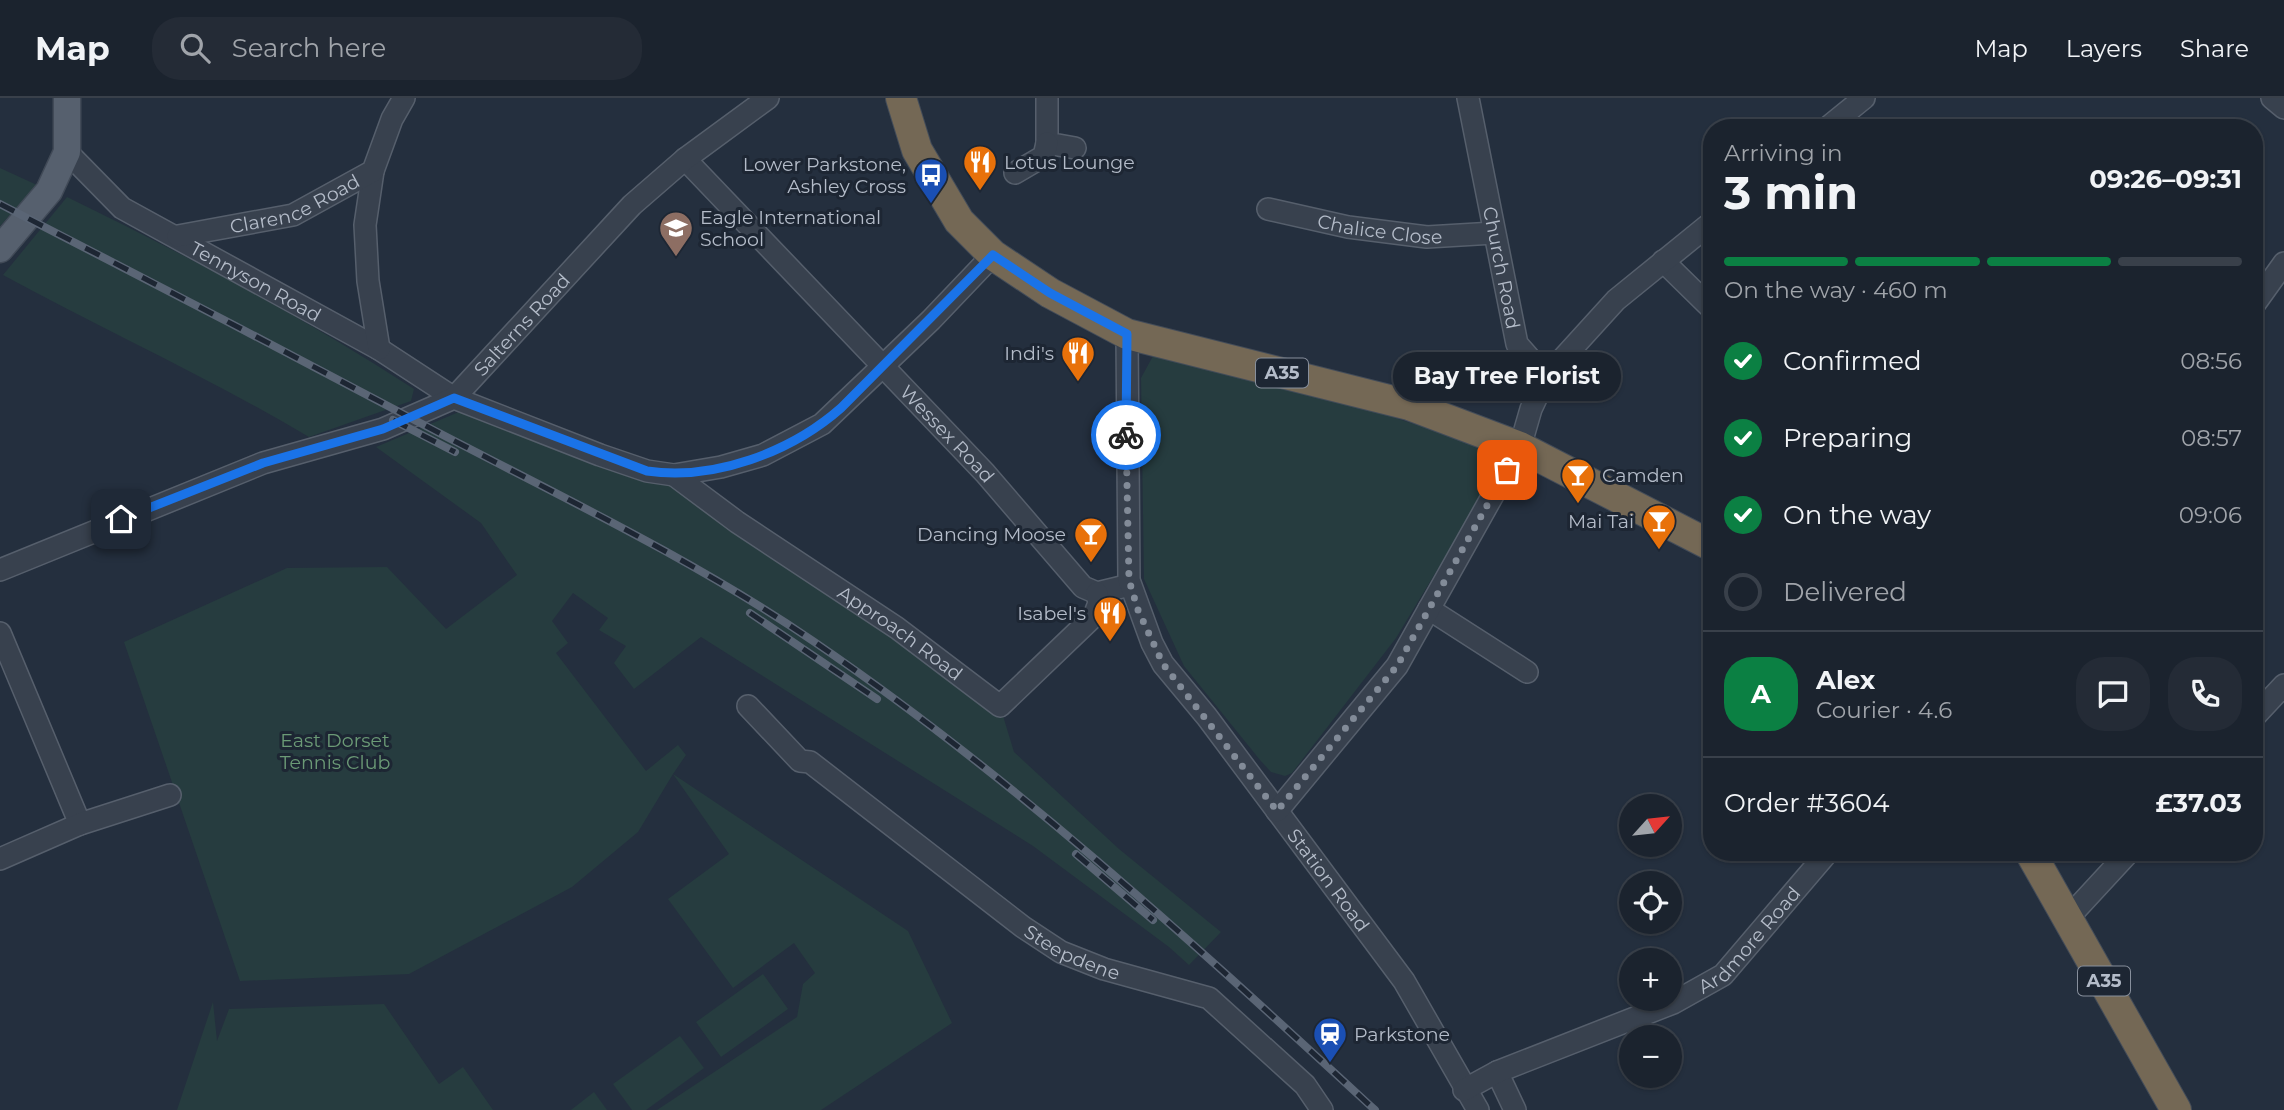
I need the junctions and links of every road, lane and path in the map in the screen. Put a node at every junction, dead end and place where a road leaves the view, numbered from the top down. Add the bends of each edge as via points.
1 (67, 98) edge
2 (404, 98) edge
3 (768, 98) edge
4 (901, 98) edge
5 (1046, 98) edge
6 (1468, 98) edge
7 (1864, 98) edge
8 (2272, 98) edge
9 (2284, 108) edge
10 (1838, 119) edge
11 (1047, 143) junction
12 (1075, 148) dead end
13 (67, 152) junction
14 (685, 159) junction
15 (373, 172) junction
16 (1015, 173) dead end
17 (1268, 209) dead end
18 (1703, 229) edge
19 (1494, 233) junction
20 (178, 236) junction
21 (0, 249) edge
22 (993, 255) junction
23 (1663, 261) junction
24 (2284, 263) edge
25 (2263, 292) edge
26 (1703, 300) edge
27 (1127, 334) junction
28 (379, 349) junction
29 (884, 366) junction
30 (1546, 377) junction
31 (454, 398) junction
32 (1520, 447) junction
33 (674, 475) junction
34 (1703, 541) edge
35 (0, 570) edge
36 (1130, 584) junction
37 (1097, 593) junction
38 (1429, 609) junction
39 (0, 633) edge
40 (1527, 671) dead end
41 (2284, 685) edge
42 (748, 706) dead end
43 (2263, 707) edge
44 (170, 794) dead end
45 (1277, 811) junction
46 (80, 824) junction
47 (0, 859) edge
48 (1820, 861) edge
49 (2035, 861) edge
50 (2121, 861) edge
51 (2068, 918) junction
52 (1497, 1072) junction
53 (1464, 1090) junction
54 (1322, 1110) edge
55 (1478, 1110) edge
56 (1515, 1110) edge
57 (2176, 1110) edge

1 - 13 main road
2 - 15 street, Clarence Road
3 - 14 street, Salterns Road
4 - 22 highway, A35 via 917,150 939,191 959,221
5 - 11 street
6 - 19 street, Church Road
7 - 10 street
8 - 9 street
11 - 12 street
11 - 16 street via 1044,156
13 - 20 street, Tennyson Road via 122,208
13 - 21 main road via 48,191
14 - 29 street, Wessex Road
14 - 31 street, Salterns Road via 632,205
15 - 20 street, Clarence Road via 293,215
15 - 28 street via 365,225
17 - 19 street, Chalice Close via 1348,227 1427,237
18 - 23 street
19 - 30 street, Church Road via 1517,344
20 - 28 street, Tennyson Road
22 - 27 highway, A35 via 1050,293
22 - 29 street
23 - 26 street
23 - 30 street via 1616,300
24 - 25 street
27 - 32 highway, A35 via 1409,405
27 - 36 street, Station Road
28 - 31 street, Tennyson Road
29 - 33 street via 822,424 799,437 763,455
29 - 37 street, Wessex Road via 1083,587
30 - 32 street
31 - 33 street, Tennyson Road via 600,456
31 - 35 street, Salterns Road via 383,429 263,463
32 - 34 highway, A35
32 - 38 street
33 - 37 street, Approach Road via 897,628 1000,706 1094,617
36 - 37 street
36 - 45 street, Station Road via 1163,664
38 - 40 street
38 - 45 street via 1397,666
39 - 46 street
41 - 43 street
42 - 54 street, Steepdene via 817,776 1061,952 1209,998 1305,1085
44 - 46 street
45 - 53 street, Station Road via 1405,981
46 - 47 street
48 - 52 street, Ardmore Road via 1723,975 1673,1003
49 - 51 highway, A35
50 - 51 street
51 - 57 highway, A35
52 - 53 street, Ardmore Road
52 - 56 street
53 - 55 street, Station Road

